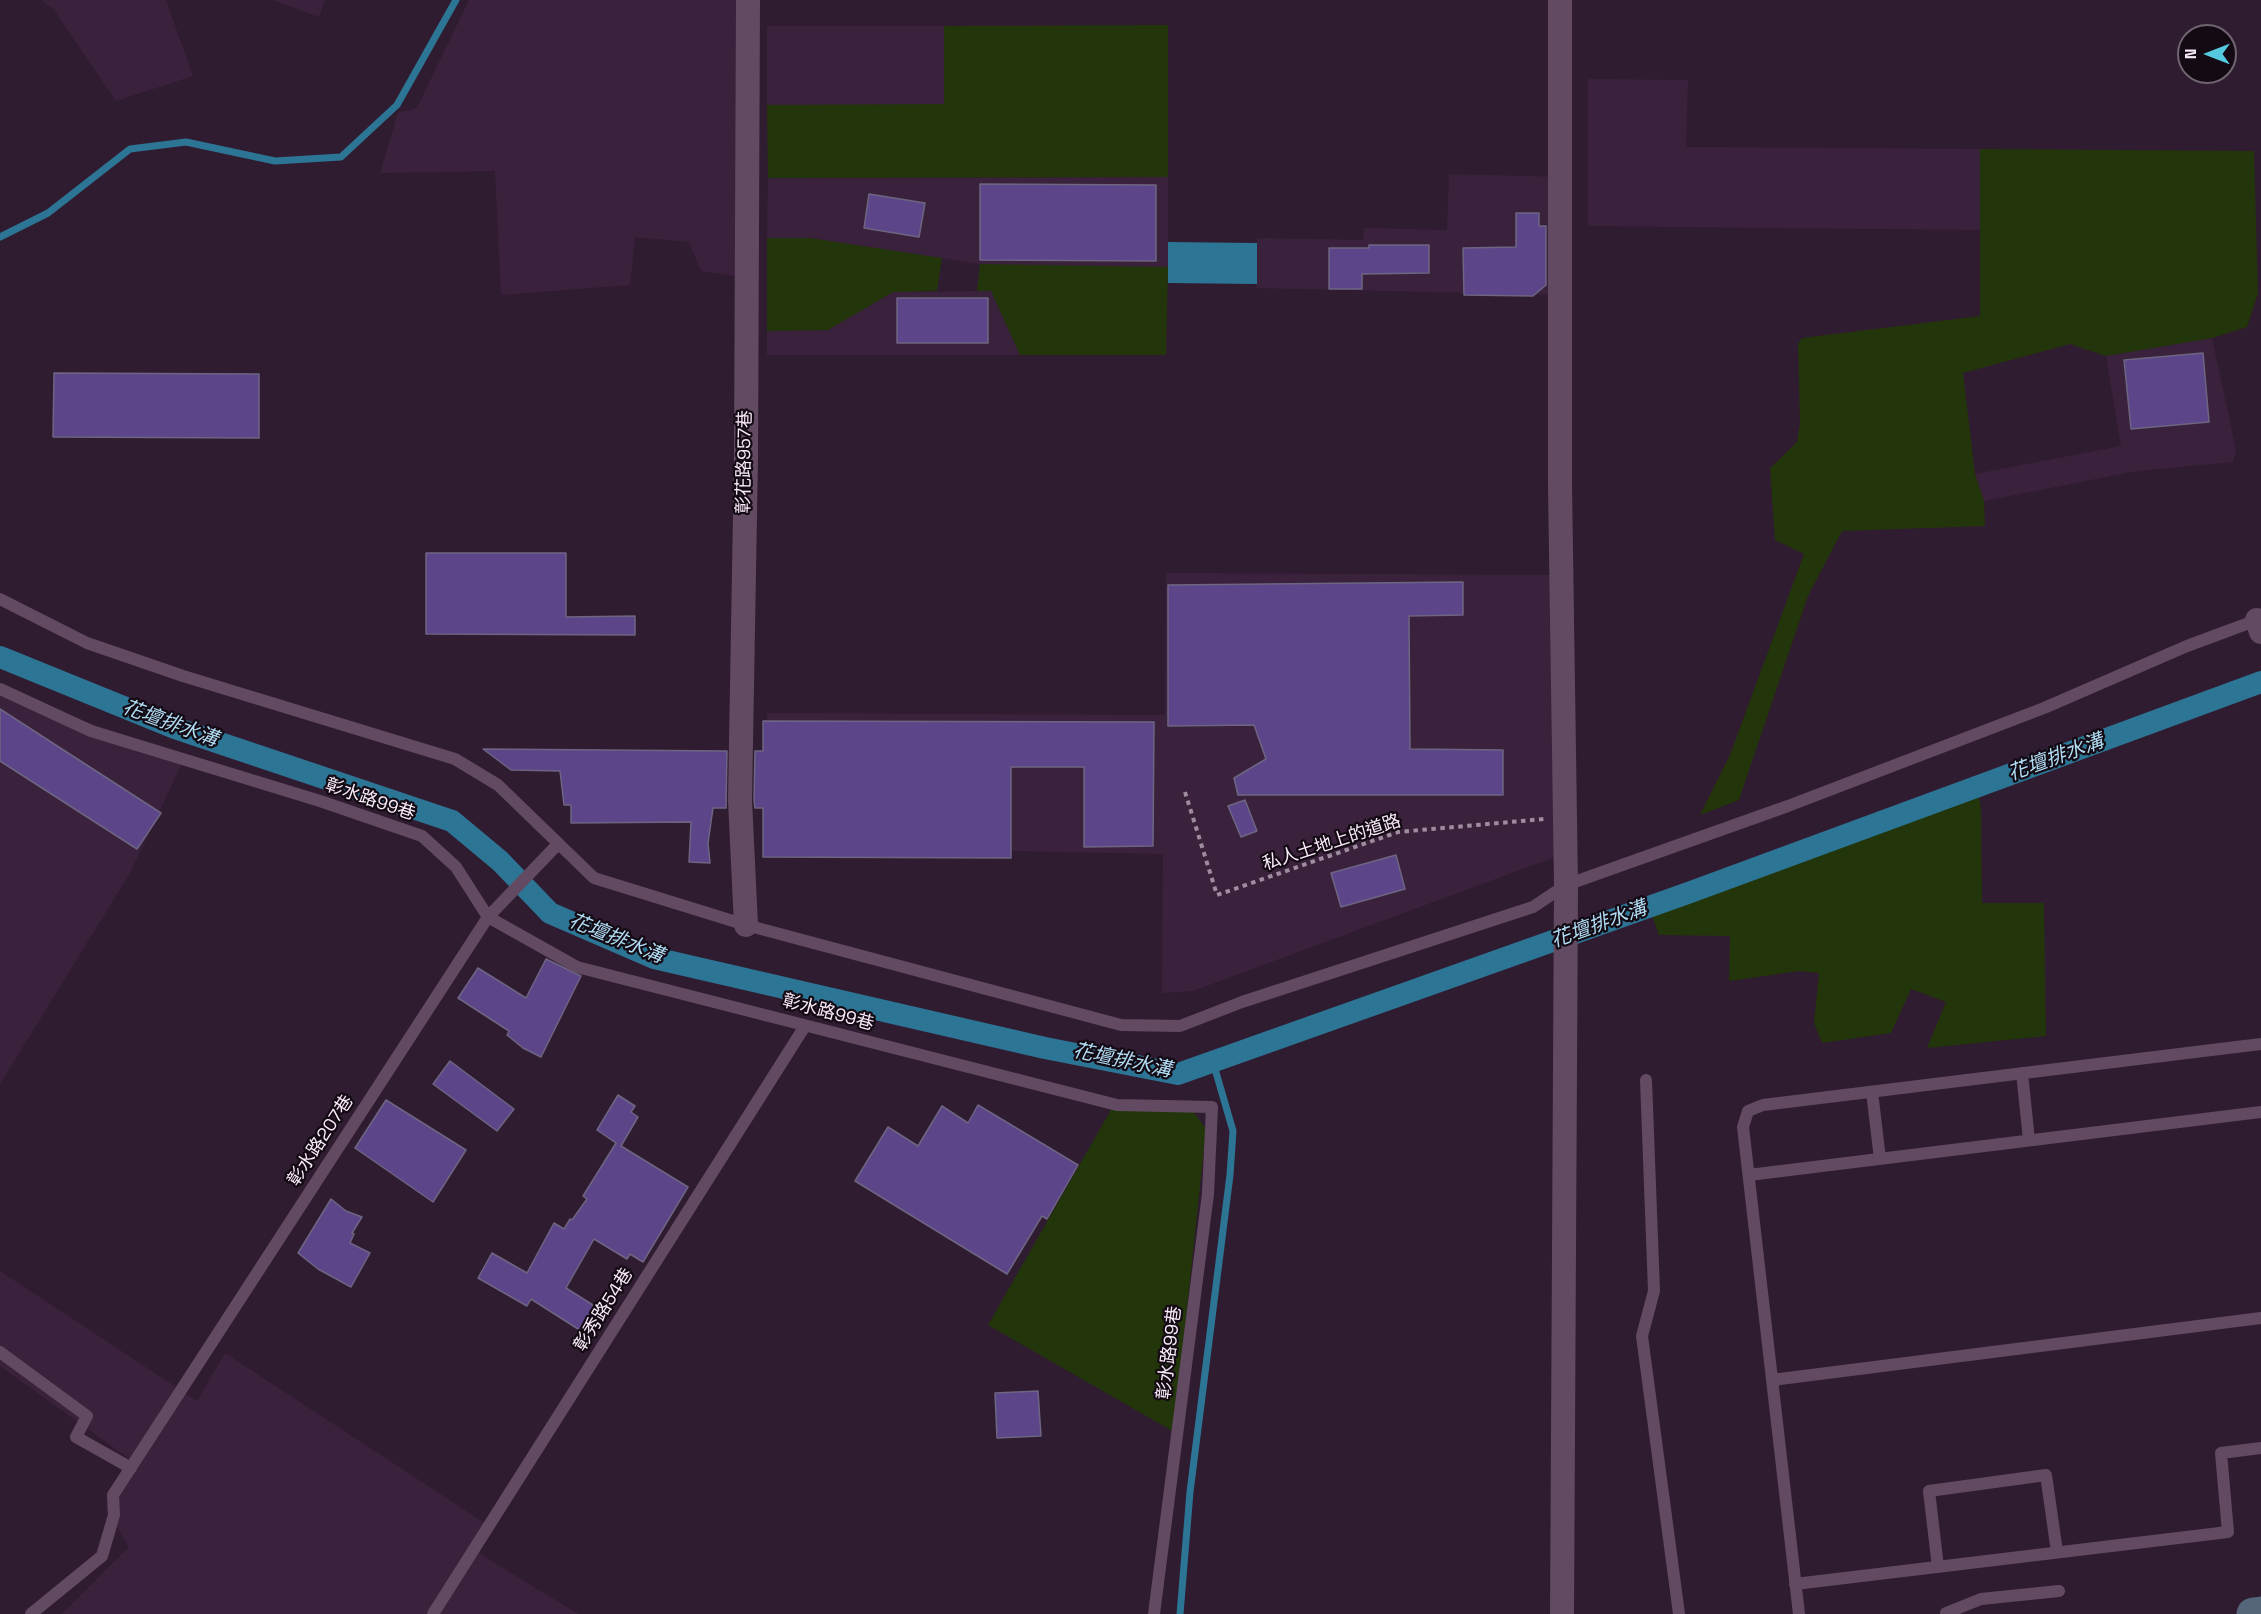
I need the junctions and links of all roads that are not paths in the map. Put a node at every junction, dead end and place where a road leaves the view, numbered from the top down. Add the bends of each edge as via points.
1 (748, 0) edge
2 (1560, 0) edge
3 (0, 599) edge
4 (2260, 624) edge
5 (0, 689) edge
6 (557, 845) junction
7 (1566, 885) junction
8 (488, 917) junction
9 (746, 925) junction
10 (806, 1026) junction
11 (2261, 1044) edge
12 (2022, 1073) junction
13 (1646, 1080) dead end
14 (1872, 1092) junction
15 (2261, 1112) edge
16 (2030, 1140) junction
17 (1880, 1159) junction
18 (1749, 1175) junction
19 (2261, 1318) edge
20 (0, 1352) edge
21 (1772, 1380) junction
22 (2261, 1448) edge
23 (131, 1468) junction
24 (2057, 1552) junction
25 (1938, 1567) junction
26 (1795, 1584) junction
27 (2059, 1591) dead end
28 (2261, 1613) edge
29 (31, 1614) edge
30 (433, 1614) edge
31 (1154, 1614) edge
32 (1562, 1614) edge
33 (1679, 1614) edge
34 (1799, 1614) edge
35 (1943, 1614) edge
36 (2253, 1614) edge

1 - 9 street, 彰花路957巷 via 740,800
2 - 7 street via 1560,485
3 - 6 lane via 87,643 455,759 498,785
4 - 7 lane via 2187,646 2044,708 1822,794
5 - 8 lane, 彰水路99巷 via 91,731 422,836 456,867
6 - 8 lane, 彰水路207巷
6 - 9 lane via 594,878
7 - 9 lane via 1533,907 1180,1026 1121,1025
7 - 32 street
8 - 10 lane, 彰水路99巷 via 577,967
8 - 23 lane, 彰水路207巷
10 - 30 lane, 彰秀路54巷
10 - 31 lane, 彰水路99巷 via 1117,1105 1212,1107 1208,1194
11 - 12 lane
12 - 14 lane
12 - 16 lane
13 - 33 lane via 1654,1291 1642,1336
14 - 17 lane
14 - 18 lane via 1763,1105 1748,1111 1743,1127
15 - 16 lane
16 - 17 lane
17 - 18 lane
18 - 21 lane
19 - 21 lane
20 - 23 lane via 87,1416 75,1437
21 - 26 lane
22 - 24 lane via 2221,1453 2228,1532
23 - 29 lane, 彰水路207巷 via 113,1495 114,1515 102,1556
24 - 25 lane
24 - 25 lane via 2046,1475 1929,1491
25 - 26 lane
26 - 34 lane
27 - 35 lane via 1981,1599
28 - 36 street

